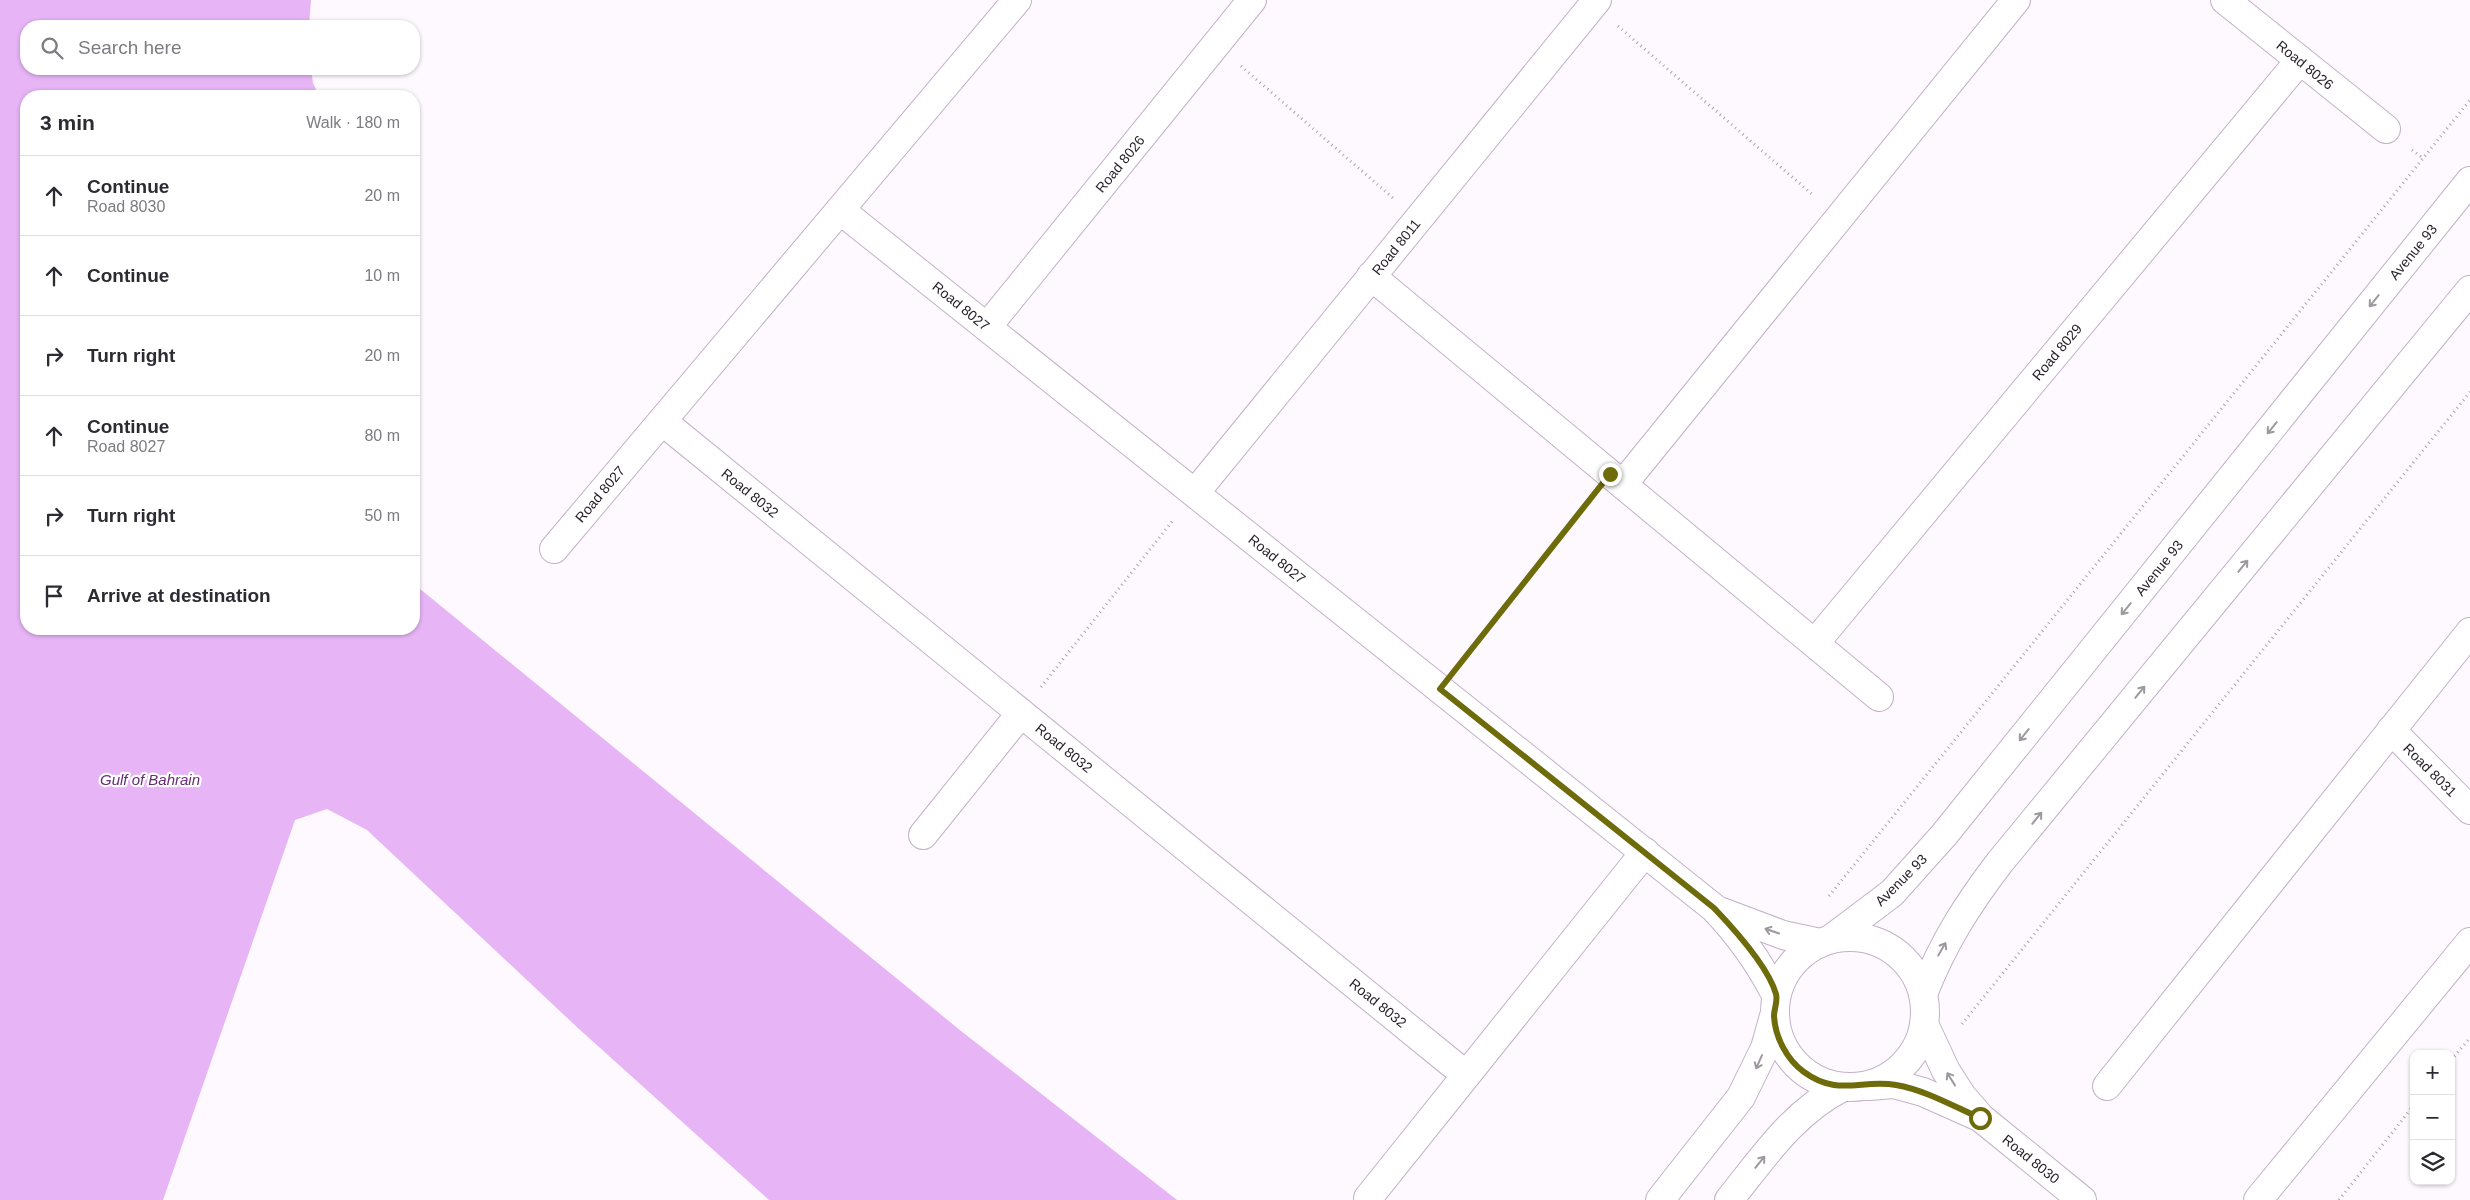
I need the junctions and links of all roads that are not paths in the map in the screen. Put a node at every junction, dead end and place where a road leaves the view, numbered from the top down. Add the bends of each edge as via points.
1 (1017, 0) edge
2 (1252, 0) edge
3 (2016, 0) edge
4 (2225, 0) edge
5 (1595, 2) edge
6 (2300, 60) junction
7 (2386, 129) dead end
8 (2470, 181) edge
9 (840, 210) junction
10 (1371, 276) junction
11 (2470, 290) edge
12 (987, 327) junction
13 (662, 421) junction
14 (1616, 479) junction
15 (1195, 493) junction
16 (554, 548) dead end
17 (2470, 632) edge
18 (1814, 643) junction
19 (1879, 696) dead end
20 (1021, 713) junction
21 (2391, 730) junction
22 (2470, 810) edge
23 (923, 835) dead end
24 (1645, 852) junction
25 (1714, 908) junction
26 (1826, 941) junction
27 (2470, 942) edge
28 (1923, 994) junction
29 (1775, 1005) junction
30 (1924, 1024) junction
31 (1466, 1075) junction
32 (2107, 1086) dead end
33 (1851, 1087) junction
34 (1980, 1118) junction
35 (1368, 1198) dead end
36 (1660, 1200) edge
37 (1729, 1200) edge
38 (2082, 1200) edge
39 (2258, 1200) edge

1 - 9 street, Road 8027
2 - 12 street, Road 8026
3 - 14 street via 1839,217
4 - 6 street, Road 8026
5 - 10 street, Road 8011
6 - 7 street, Road 8026
6 - 18 street, Road 8029
8 -> 26 street, Avenue 93 via 1930,852 1892,893
9 - 12 street, Road 8027
9 - 13 street, Road 8027
10 - 14 street
10 - 15 street, Road 8011
28 -> 11 street via 1942,948 2000,862
12 - 15 street, Road 8027
13 - 16 street, Road 8027
13 - 20 street, Road 8032
14 - 18 street
15 - 24 street, Road 8027
17 - 21 street
18 - 19 street
20 - 23 street
20 - 31 street, Road 8032
21 - 22 street, Road 8031
21 - 32 street
24 - 25 street, Road 8027
24 - 31 street
26 -> 25 street, Road 8027 via 1783,935
25 - 29 street, Road 8027 via 1760,963
26 - 28 street via 1851,936 1889,947 1916,975
26 - 29 street via 1804,952 1792,964 1782,978
27 - 39 street
28 - 30 street
29 - 33 street via 1778,1037 1789,1056 1804,1072 1822,1082
29 -> 36 street via 1765,1048 1741,1097
30 - 33 street via 1917,1047 1902,1066 1882,1080
34 -> 30 street, Road 8030 via 1962,1096
31 - 35 street
33 - 34 street, Road 8030 via 1894,1084 1923,1092
37 -> 33 street via 1791,1124 1810,1107
34 - 38 street, Road 8030

